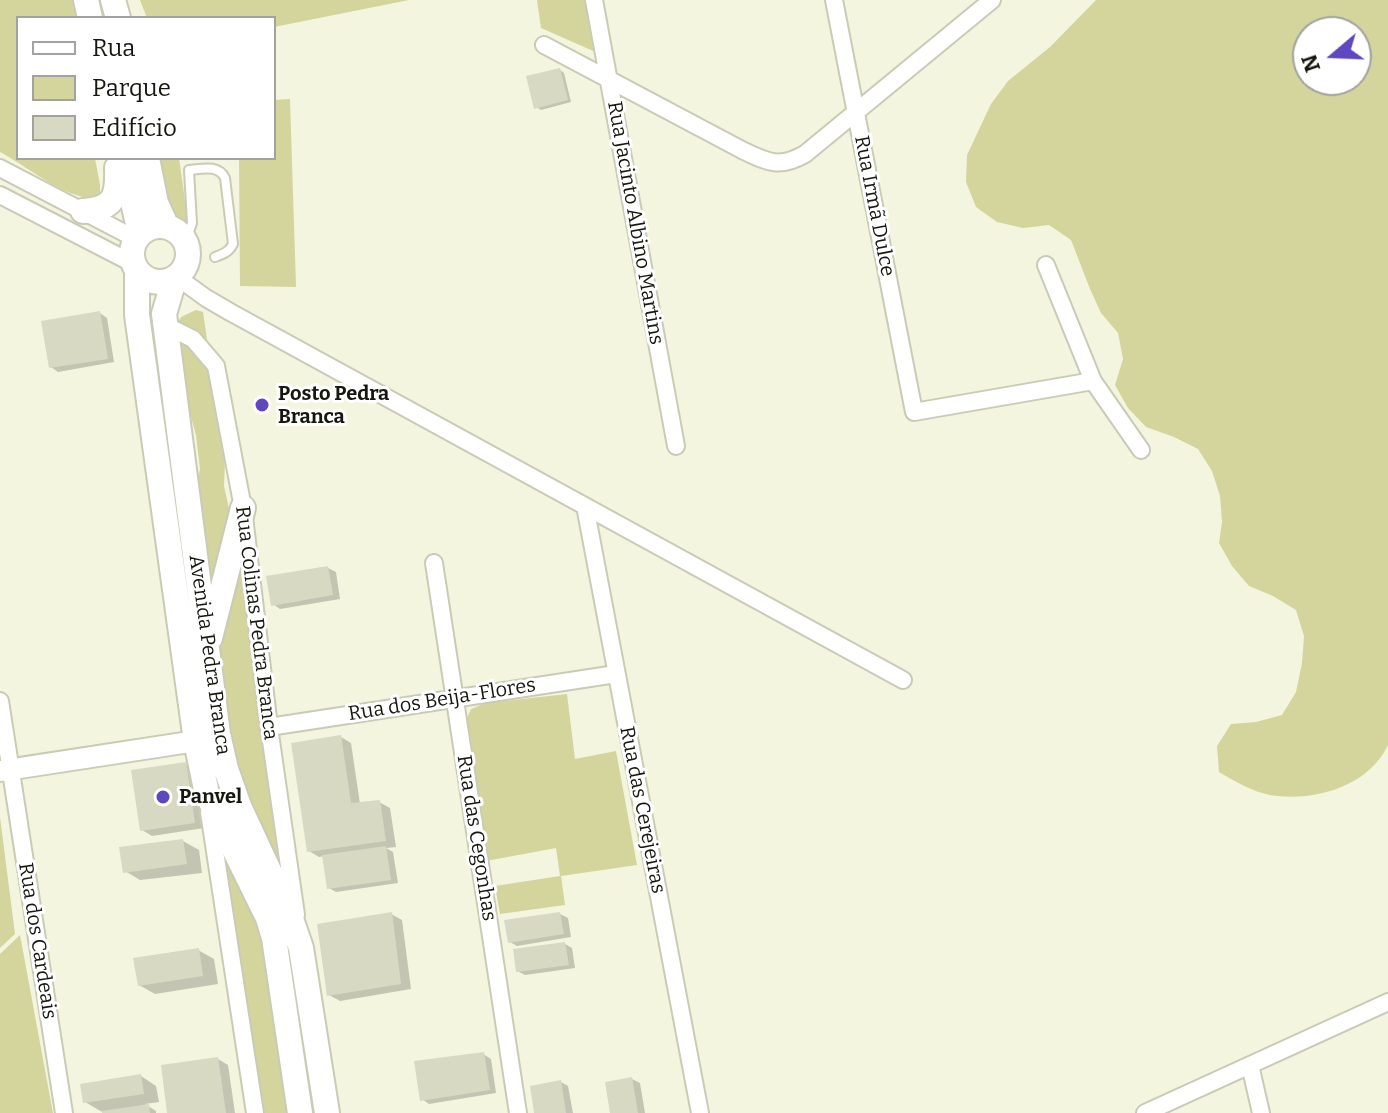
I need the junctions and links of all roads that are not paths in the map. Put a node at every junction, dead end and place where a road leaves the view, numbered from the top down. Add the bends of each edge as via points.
1 (594, 0) edge
2 (834, 0) edge
3 (992, 0) edge
4 (544, 45) dead end
5 (608, 78) junction
6 (856, 112) junction
7 (116, 160) edge
8 (123, 160) edge
9 (147, 160) edge
10 (0, 168) edge
11 (0, 195) edge
12 (83, 211) junction
13 (166, 225) junction
14 (138, 236) junction
15 (186, 241) junction
16 (215, 257) dead end
17 (1046, 265) dead end
18 (135, 268) junction
19 (176, 279) junction
20 (165, 325) junction
21 (1093, 381) junction
22 (676, 446) dead end
23 (1141, 450) dead end
24 (585, 506) junction
25 (243, 508) junction
26 (434, 563) dead end
27 (207, 652) junction
28 (616, 674) junction
29 (903, 680) dead end
30 (454, 698) junction
31 (0, 701) edge
32 (269, 727) junction
33 (196, 741) junction
34 (5, 770) edge
35 (207, 794) junction
36 (301, 948) junction
37 (1388, 1002) edge
38 (1250, 1065) junction
39 (64, 1113) edge
40 (255, 1113) edge
41 (300, 1113) edge
42 (327, 1113) edge
43 (518, 1113) edge
44 (700, 1113) edge
45 (1145, 1113) edge
46 (1261, 1113) edge

1 - 5 street, Rua Jacinto Albino Martins
2 - 6 street, Rua Irmã Dulce
3 - 6 street
4 - 5 street
5 - 6 street via 772,163 784,164 805,154
5 - 22 street, Rua Jacinto Albino Martins
6 - 21 street, Rua Irmã Dulce via 914,412
7 - 12 main road via 117,192 100,210
8 - 14 main road
9 - 13 main road
10 - 12 street
11 - 18 street
12 - 14 street
13 - 14 main road
13 - 15 main road
14 - 18 main road via 131,249
15 - 16 lane via 192,223 189,170 216,168 225,178 233,244
15 - 19 main road via 189,258
17 - 21 street
18 - 19 main road via 147,280
18 - 33 main road, Avenida Pedra Branca via 137,315
19 - 20 main road, Avenida Pedra Branca
19 - 24 street
20 - 25 street, Rua Colinas Pedra Branca via 193,339 216,366
20 - 27 main road, Avenida Pedra Branca
21 - 23 street
24 - 28 street, Rua das Cerejeiras
24 - 29 street
25 - 27 main road
25 - 32 street, Rua Colinas Pedra Branca
26 - 30 street, Rua das Cegonhas
27 - 36 main road, Avenida Pedra Branca via 226,769
28 - 30 street, Rua dos Beija-Flores
28 - 44 street, Rua das Cerejeiras
30 - 32 street, Rua dos Beija-Flores
30 - 43 street, Rua das Cegonhas
31 - 34 street, Rua dos Cardeais
32 - 36 street, Rua Colinas Pedra Branca
33 - 34 street
33 - 35 main road, Avenida Pedra Branca
34 - 39 street, Rua dos Cardeais
35 - 40 street, Avenida Pedra Branca
35 - 41 main road, Avenida Pedra Branca via 274,938
36 - 42 main road, Avenida Pedra Branca
37 - 38 street
38 - 45 street
38 - 46 street

